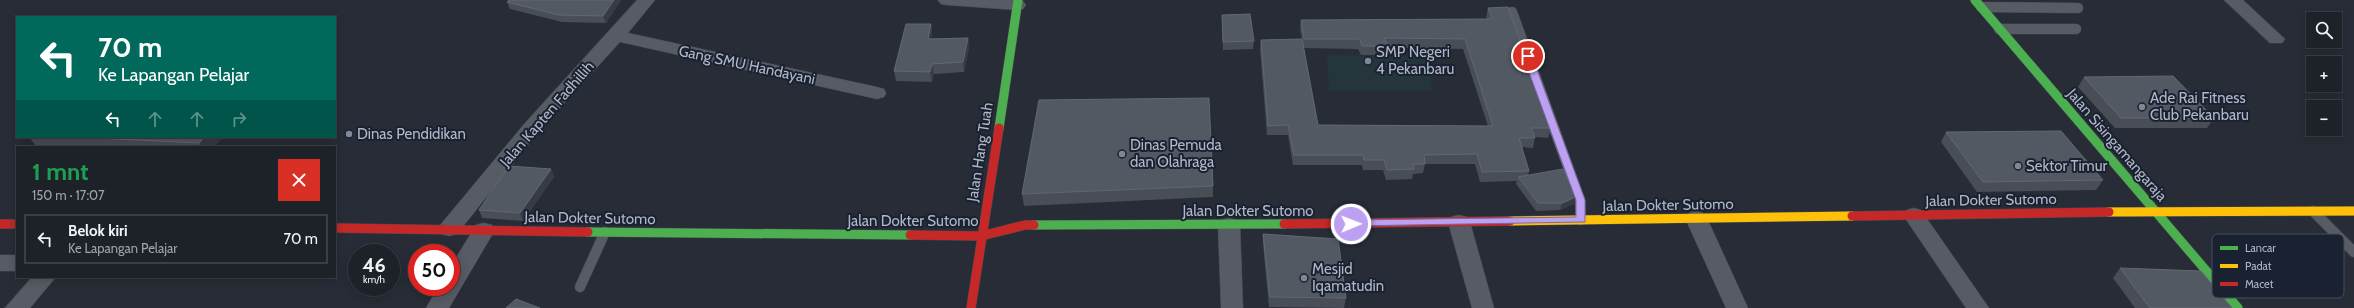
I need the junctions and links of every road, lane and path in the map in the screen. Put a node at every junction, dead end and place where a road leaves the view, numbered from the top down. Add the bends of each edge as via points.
1 (646, 0) edge
2 (947, 0) edge
3 (2233, 0) edge
4 (1017, 3) edge
5 (1978, 4) edge
6 (2078, 8) dead end
7 (1512, 12) dead end
8 (1999, 29) junction
9 (2076, 29) dead end
10 (616, 36) junction
11 (2276, 39) dead end
12 (877, 93) dead end
13 (2155, 211) junction
14 (2354, 211) edge
15 (2313, 212) junction
16 (1914, 215) junction
17 (1696, 218) junction
18 (1581, 220) junction
19 (1459, 222) junction
20 (0, 224) edge
21 (16, 224) edge
22 (1228, 226) junction
23 (336, 228) edge
24 (449, 229) junction
25 (484, 230) junction
26 (604, 232) junction
27 (2336, 234) edge
28 (980, 236) junction
29 (2344, 242) edge
30 (2354, 252) edge
31 (0, 263) edge
32 (16, 263) edge
33 (460, 270) edge
34 (44, 278) edge
35 (2212, 278) edge
36 (580, 287) dead end
37 (444, 296) edge
38 (2229, 298) edge
39 (16, 308) edge
40 (437, 308) edge
41 (970, 308) edge
42 (1232, 308) edge
43 (1483, 308) edge
44 (1737, 308) edge
45 (1978, 308) edge
46 (2238, 308) edge

1 - 10 street, Jalan Kapten Fadhillih
2 - 4 street
3 - 11 street
4 - 28 main road, Jalan Hang Tuah
5 - 6 lane
5 - 8 main road, Jalan Sisingamangaraja
7 - 18 lane via 1580,200
8 - 9 lane
8 - 13 main road, Jalan Sisingamangaraja
10 - 12 street, Gang SMU Handayani
10 - 24 street, Jalan Kapten Fadhillih via 532,127
13 - 15 main road, Jalan Dokter Sutomo
13 - 16 main road, Jalan Dokter Sutomo
13 - 35 main road, Jalan Sisingamangaraja
14 - 15 main road, Jalan Dokter Sutomo
15 - 27 lane
16 - 17 main road, Jalan Dokter Sutomo
16 - 45 street
17 - 18 main road, Jalan Dokter Sutomo
17 - 44 street
18 - 19 main road, Jalan Dokter Sutomo
19 - 22 main road, Jalan Dokter Sutomo
19 - 43 street
20 - 21 main road
22 - 28 main road, Jalan Dokter Sutomo via 1025,225
22 - 42 street
23 - 24 main road, Jalan Dokter Sutomo
24 - 25 main road, Jalan Dokter Sutomo
25 - 26 main road, Jalan Dokter Sutomo
25 - 33 street
26 - 28 main road, Jalan Dokter Sutomo
26 - 36 lane
28 - 41 main road, Jalan Hang Tuah
29 - 30 lane
31 - 32 street
34 - 39 street
37 - 40 street
38 - 46 main road, Jalan Sisingamangaraja

